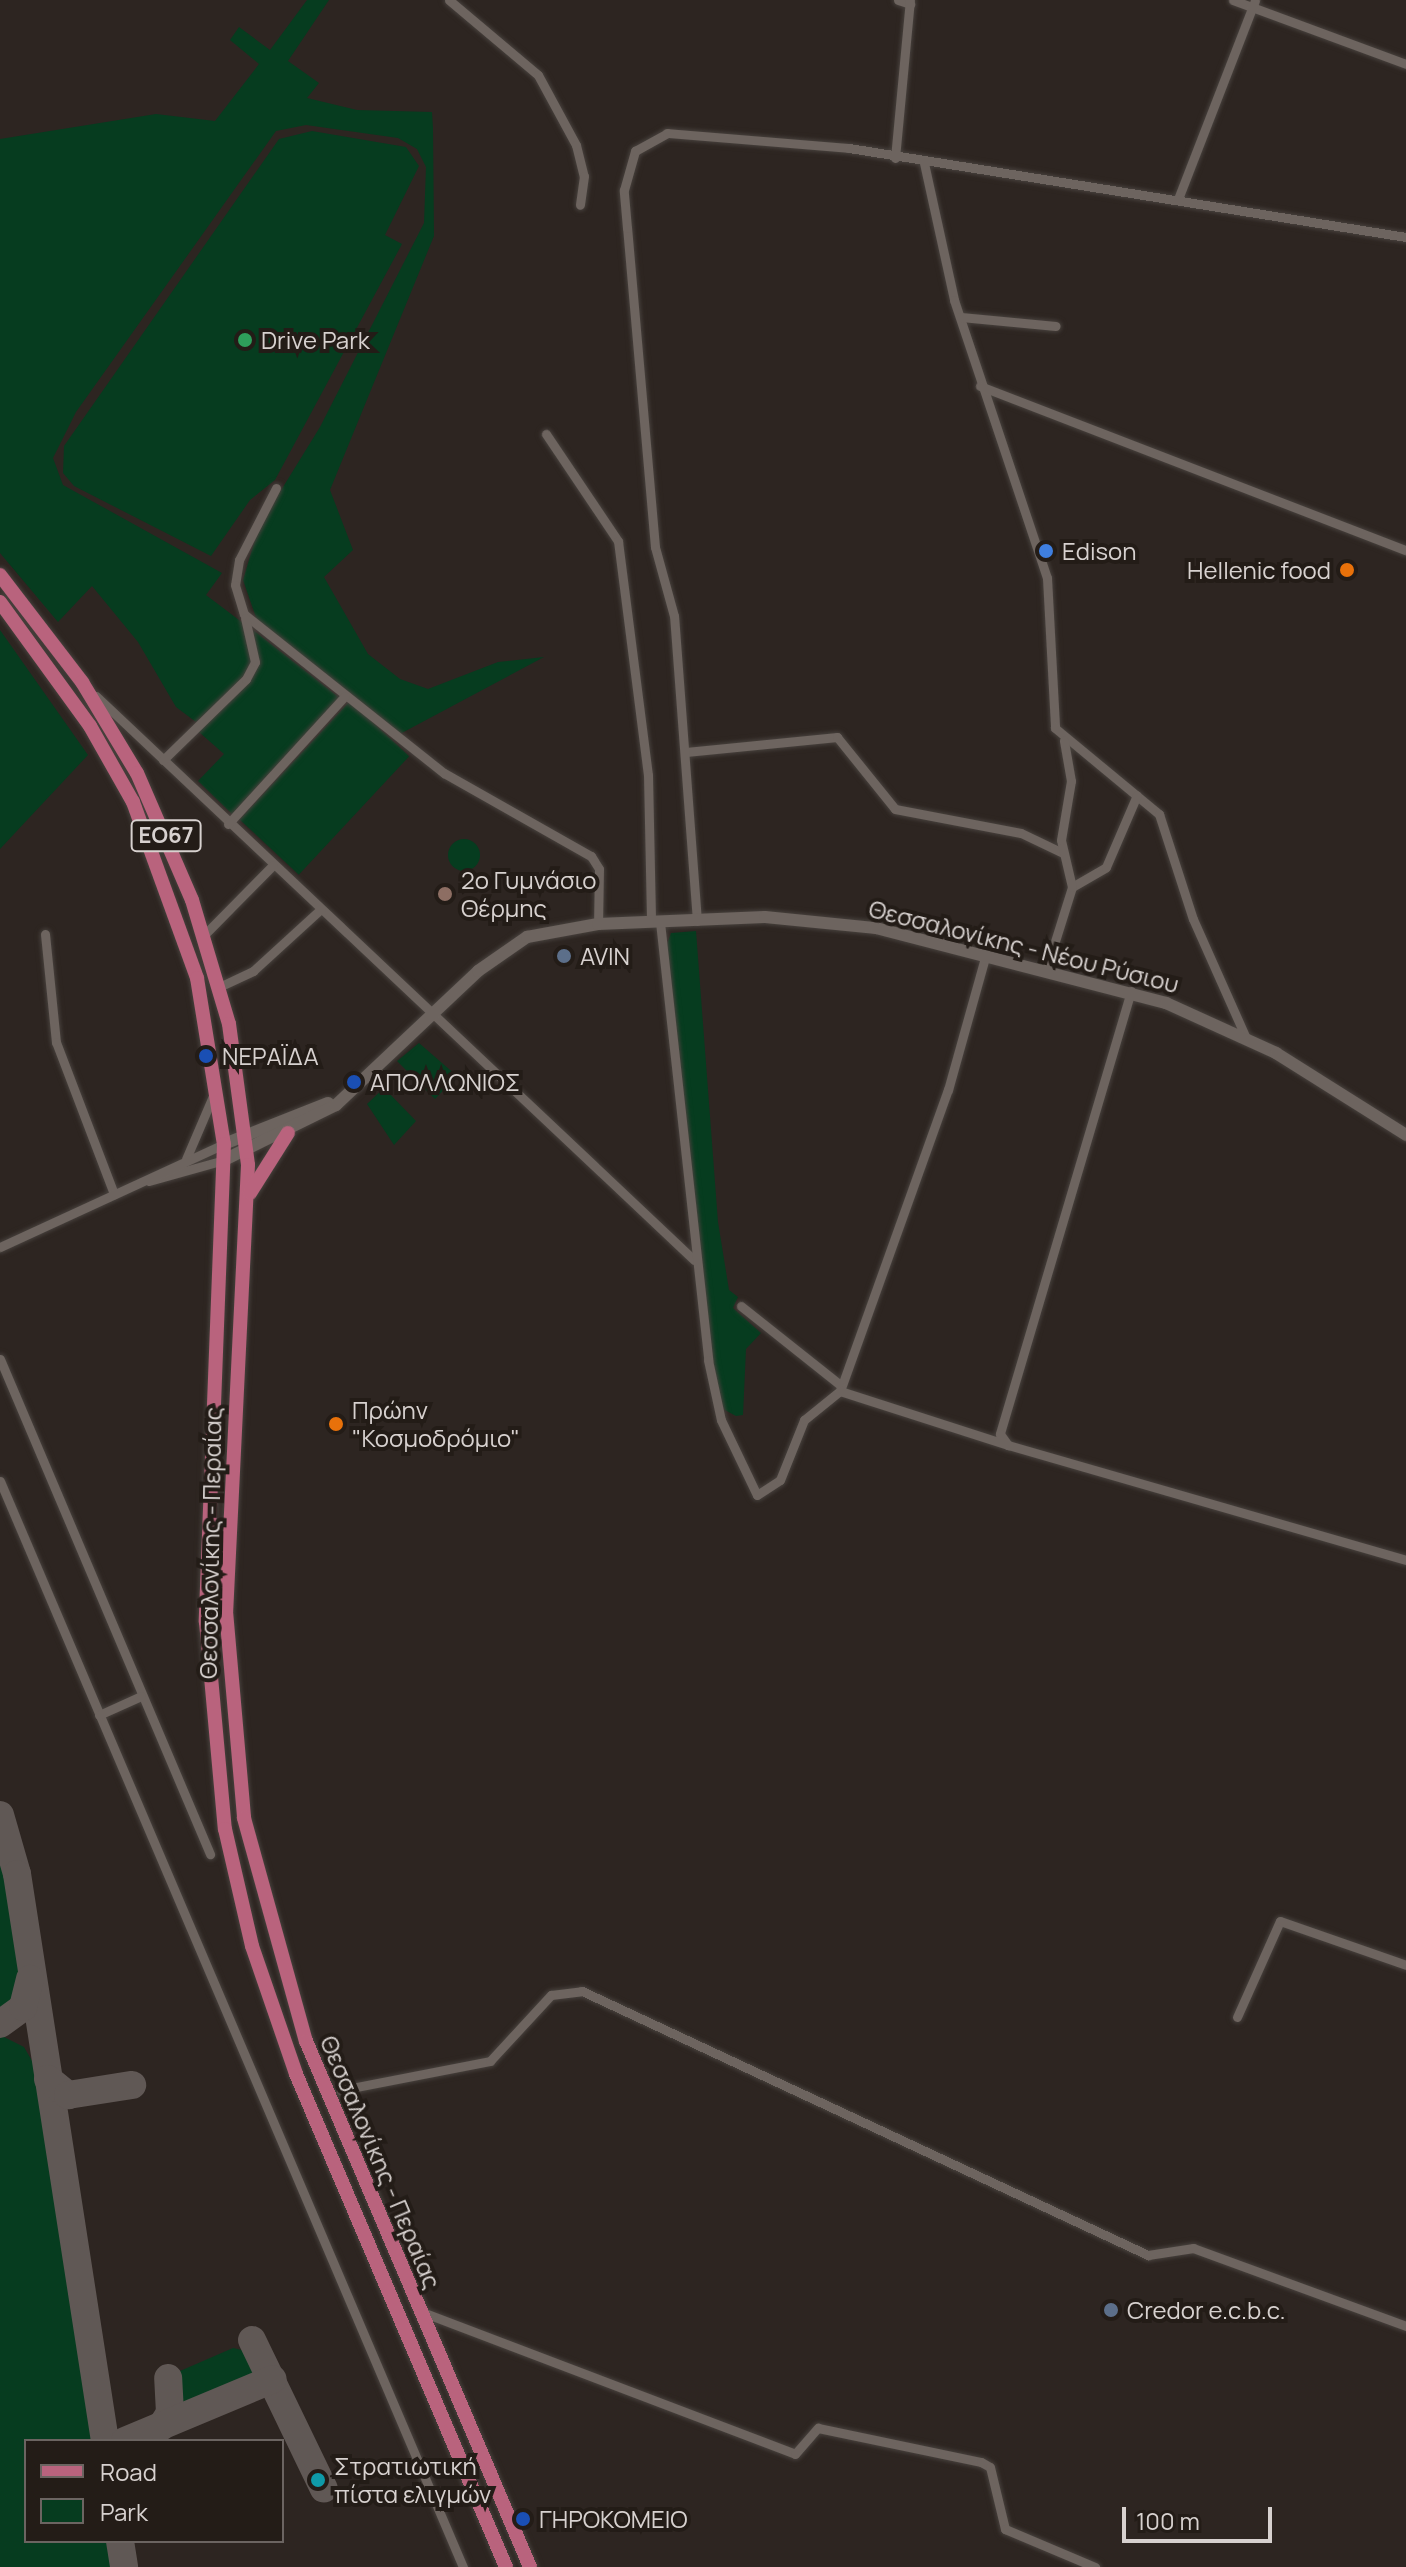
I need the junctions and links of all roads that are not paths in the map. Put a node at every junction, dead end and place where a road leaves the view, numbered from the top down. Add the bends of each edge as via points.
1 (449, 0) edge
2 (898, 0) edge
3 (1233, 0) edge
4 (910, 2) edge
5 (1253, 4) edge
6 (1406, 64) edge
7 (895, 158) junction
8 (924, 163) junction
9 (1178, 199) junction
10 (580, 205) dead end
11 (1406, 237) edge
12 (961, 317) junction
13 (1056, 326) dead end
14 (980, 386) junction
15 (546, 434) dead end
16 (276, 488) dead end
17 (1406, 550) edge
18 (0, 575) edge
19 (0, 602) edge
20 (244, 614) junction
21 (82, 682) junction
22 (345, 696) junction
23 (1055, 728) junction
24 (686, 752) junction
25 (163, 760) junction
26 (1137, 795) junction
27 (228, 824) junction
28 (1063, 853) junction
29 (273, 865) junction
30 (1072, 887) junction
31 (321, 909) junction
32 (693, 921) junction
33 (660, 922) junction
34 (593, 924) junction
35 (45, 934) dead end
36 (204, 935) junction
37 (986, 954) junction
38 (1046, 970) junction
39 (219, 987) junction
40 (1131, 991) junction
41 (433, 1013) junction
42 (1246, 1038) junction
43 (214, 1065) junction
44 (345, 1096) junction
45 (288, 1133) junction
46 (1406, 1135) edge
47 (247, 1142) junction
48 (224, 1144) junction
49 (185, 1160) junction
50 (224, 1160) junction
51 (149, 1181) junction
52 (114, 1194) junction
53 (247, 1201) junction
54 (0, 1247) edge
55 (694, 1260) junction
56 (741, 1306) dead end
57 (0, 1359) edge
58 (840, 1388) junction
59 (999, 1429) junction
60 (994, 1441) junction
61 (1008, 1445) junction
62 (0, 1481) edge
63 (1406, 1560) edge
64 (141, 1696) junction
65 (99, 1715) junction
66 (210, 1854) dead end
67 (1406, 1965) edge
68 (1237, 2017) dead end
69 (341, 2090) dead end
70 (422, 2312) junction
71 (1406, 2326) edge
72 (463, 2567) edge
73 (506, 2567) edge
74 (530, 2567) edge
75 (1095, 2567) edge

1 - 10 street via 538,75 576,145 584,176
2 - 4 street
3 - 5 street
4 - 7 street
5 - 6 street
5 - 9 street
7 - 8 street
7 - 24 street via 849,148 667,133 635,151 628,169 625,202 655,547 674,616
8 - 9 street
8 - 12 street
9 - 11 street
12 - 13 street
12 - 14 street
14 - 17 street
14 - 23 street via 1047,578
15 - 33 street via 618,541 648,775
16 - 20 street via 239,560 235,585
18 - 21 main road, Θεσσαλονίκης - Περαίας / ΕΟ67
19 - 43 main road, Θεσσαλονίκης - Περαίας / ΕΟ67 via 90,726 139,815 181,921
20 - 22 street
20 - 25 street via 255,662 246,679
21 - 25 street
21 - 36 main road, Θεσσαλονίκης - Περαίας / ΕΟ67 via 147,792
22 - 27 street
22 - 34 street via 419,755 594,860
23 - 26 street
23 - 28 street via 1072,766
24 - 28 street via 837,737 895,809 1021,833
24 - 32 street
25 - 27 street
26 - 30 street via 1106,867
26 - 42 street via 1165,826 1193,919
27 - 29 street
28 - 30 street
29 - 31 street
29 - 36 street
30 - 38 street
31 - 39 street via 253,971
31 - 41 street
32 - 33 main road, Θεσσαλονίκης - Νέου Ρύσιου
32 - 37 main road, Θεσσαλονίκης - Νέου Ρύσιου via 819,920
33 - 34 main road, Θεσσαλονίκης - Νέου Ρύσιου
33 - 55 street
34 - 41 main road, Θεσσαλονίκης - Νέου Ρύσιου via 515,943
35 - 52 street via 56,1042
36 - 39 main road, Θεσσαλονίκης - Περαίας / ΕΟ67
37 - 38 main road, Θεσσαλονίκης - Νέου Ρύσιου
37 - 58 street via 948,1090
38 - 40 main road, Θεσσαλονίκης - Νέου Ρύσιου
39 - 47 main road, Θεσσαλονίκης - Περαίας / ΕΟ67
40 - 42 main road, Θεσσαλονίκης - Νέου Ρύσιου
40 - 59 street
41 - 44 main road, Θεσσαλονίκης - Νέου Ρύσιου
41 - 55 street
42 - 46 main road, Θεσσαλονίκης - Νέου Ρύσιου
43 - 48 main road, Θεσσαλονίκης - Περαίας / ΕΟ67
43 - 49 street via 209,1114
44 - 45 main road, Θεσσαλονίκης - Νέου Ρύσιου
44 - 47 main road, Θεσσαλονίκης - Νέου Ρύσιου
45 - 47 main road, Θεσσαλονίκης - Νέου Ρύσιου
45 - 53 main road
47 - 48 main road, Θεσσαλονίκης - Νέου Ρύσιου
47 - 50 main road, Θεσσαλονίκης - Νέου Ρύσιου
47 - 53 main road, Θεσσαλονίκης - Περαίας
48 - 49 street
48 - 50 main road, Θεσσαλονίκης - Περαίας
49 - 51 street
50 - 51 street
50 - 73 main road, Θεσσαλονίκης - Περαίας via 206,1622 225,1829 252,1946 296,2074
51 - 52 street
52 - 54 street
53 - 70 main road, Θεσσαλονίκης - Περαίας via 226,1599 239,1795 293,2007
55 - 58 street via 718,1410 757,1495 780,1480 804,1420
56 - 58 street
57 - 64 street
58 - 60 street
59 - 60 street
59 - 61 street
60 - 61 street
61 - 63 street
62 - 65 street
64 - 65 street
64 - 66 street
65 - 72 street
67 - 68 street via 1286,1919 1274,1928
69 - 71 street via 490,2061 551,1995 582,1991 1148,2255 1193,2248
70 - 74 main road, Θεσσαλονίκης - Περαίας
70 - 75 street via 795,2454 818,2428 981,2462 990,2467 1012,2535

